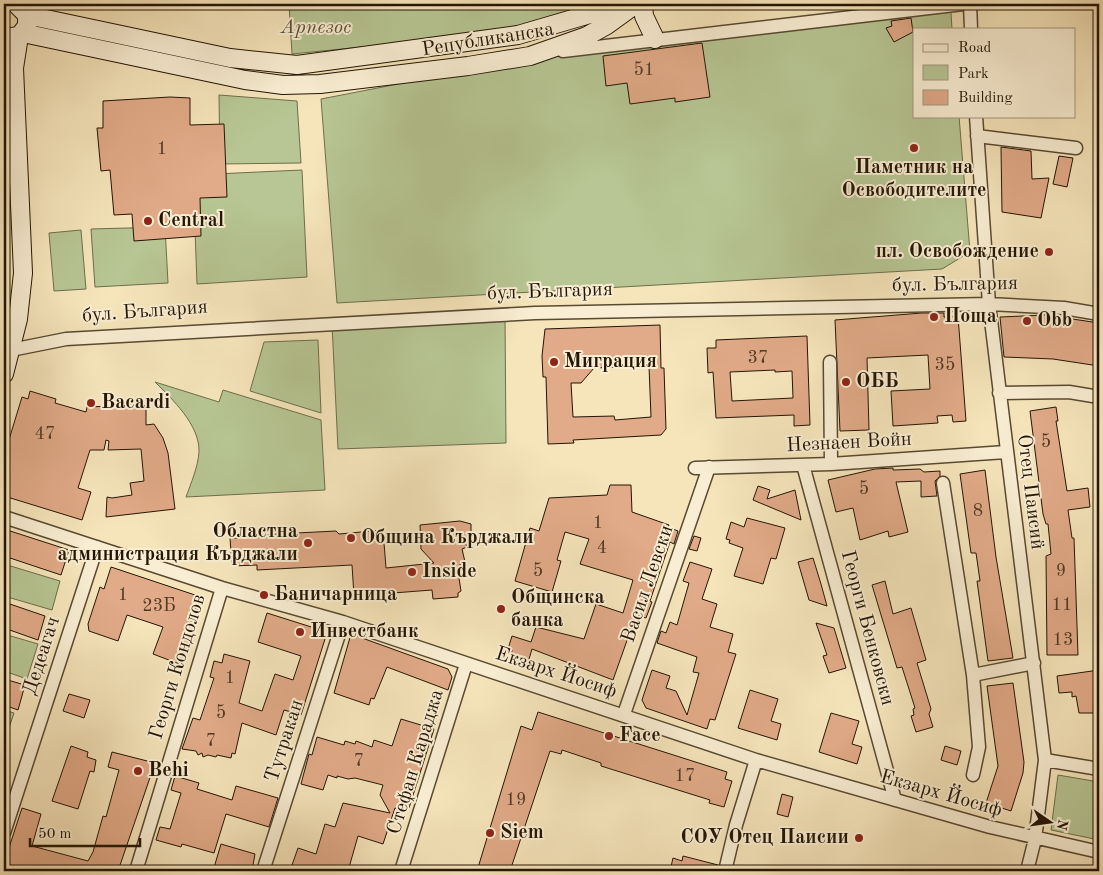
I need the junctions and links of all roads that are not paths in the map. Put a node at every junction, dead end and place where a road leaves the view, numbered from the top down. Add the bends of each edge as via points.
1 (624, 4) edge
2 (636, 4) edge
3 (643, 4) edge
4 (963, 4) edge
5 (970, 4) edge
6 (21, 7) edge
7 (971, 28) edge
8 (13, 36) edge
9 (654, 39) junction
10 (530, 56) junction
11 (284, 65) junction
12 (283, 85) junction
13 (976, 118) edge
14 (977, 136) junction
15 (1076, 148) dead end
16 (989, 304) junction
17 (1099, 314) edge
18 (7, 351) edge
19 (830, 362) dead end
20 (4, 374) edge
21 (999, 393) junction
22 (1099, 397) edge
23 (1006, 452) junction
24 (832, 464) junction
25 (803, 465) junction
26 (708, 467) junction
27 (695, 468) dead end
28 (943, 483) dead end
29 (4, 518) edge
30 (97, 547) junction
31 (222, 588) junction
32 (343, 622) junction
33 (1034, 663) junction
34 (466, 664) junction
35 (973, 675) junction
36 (624, 714) junction
37 (756, 760) junction
38 (1045, 760) junction
39 (1099, 769) edge
40 (973, 775) dead end
41 (895, 800) junction
42 (4, 833) edge
43 (1035, 839) junction
44 (1099, 852) edge
45 (136, 871) edge
46 (263, 871) edge
47 (402, 871) edge
48 (726, 871) edge
49 (1027, 871) edge

1 - 11 main road, Републиканска via 518,35
2 - 10 main road via 587,36
3 - 9 main road via 644,16
4 - 9 street, Републиканска
5 - 7 street
6 - 8 main road via 27,26
6 - 11 main road, Републиканска via 230,58
8 - 12 main road, Републиканска
8 - 18 main road via 23,272 18,319
9 - 10 street, Републиканска
10 - 12 main road, Републиканска via 375,78
11 - 12 main road
13 - 14 street, Отец Паисий
14 - 15 street
14 - 16 street, Отец Паисий
16 - 17 street, бул. България via 1064,308
16 - 18 street, бул. България via 535,312 66,338
16 - 21 street, Отец Паисий
18 - 20 main road
19 - 24 street
21 - 22 street via 1069,392
21 - 23 street, Отец Паисий
23 - 24 street, Незнаен Войн
23 - 33 street, Отец Паисий
24 - 25 street, Незнаен Войн
25 - 26 street, Незнаен Войн
25 - 41 street, Георги Бенковски
26 - 27 street, Незнаен Войн
26 - 36 street, Васил Левски
28 - 35 street
29 - 30 street, Екзарх Йосиф
30 - 31 street, Екзарх Йосиф
30 - 42 street, Дедеагач
31 - 32 street, Екзарх Йосиф
31 - 45 street, Георги Кондолов
32 - 34 street, Екзарх Йосиф
32 - 46 street, Тутракан
33 - 35 street
33 - 38 street, Отец Паисий
34 - 36 street, Екзарх Йосиф
34 - 47 street, Стефан Караджа
35 - 40 street via 979,748
36 - 37 street, Екзарх Йосиф
37 - 41 street, Екзарх Йосиф
37 - 48 street
38 - 39 street
38 - 43 street, Отец Паисий
41 - 43 street, Екзарх Йосиф
43 - 44 street, Екзарх Йосиф
43 - 49 street, Отец Паисий

